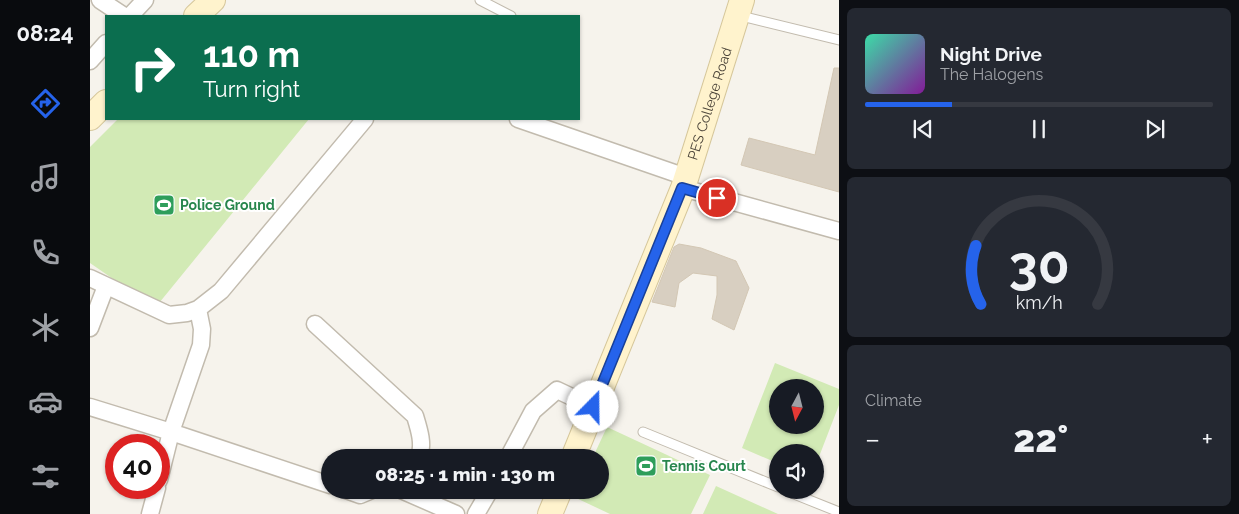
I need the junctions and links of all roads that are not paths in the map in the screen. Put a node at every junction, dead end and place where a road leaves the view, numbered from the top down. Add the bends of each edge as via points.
1 (100, 0) edge
2 (145, 0) edge
3 (480, 0) edge
4 (739, 7) edge
5 (122, 15) edge
6 (131, 15) edge
7 (510, 15) edge
8 (839, 40) edge
9 (105, 44) edge
10 (90, 60) edge
11 (365, 120) edge
12 (521, 120) edge
13 (684, 183) junction
14 (839, 231) edge
15 (90, 278) edge
16 (106, 286) junction
17 (198, 309) junction
18 (315, 324) dead end
19 (90, 328) edge
20 (90, 407) edge
21 (593, 407) junction
22 (171, 432) junction
23 (643, 432) dead end
24 (170, 436) edge
25 (421, 449) edge
26 (513, 449) edge
27 (577, 449) edge
28 (321, 482) edge
29 (769, 483) edge
30 (154, 499) edge
31 (423, 499) edge
32 (485, 499) edge
33 (556, 499) edge
34 (806, 499) edge
35 (839, 512) edge
36 (150, 514) edge
37 (456, 514) edge
38 (476, 514) edge
39 (550, 514) edge

1 - 5 street
2 - 6 street
3 - 7 lane
4 - 8 lane
4 - 13 street, PES College Road
9 - 10 street
11 - 17 street via 221,291
12 - 13 street
13 - 14 street
13 - 21 street, PES College Road
15 - 16 street
16 - 17 street via 169,315
16 - 19 street
17 - 22 street via 201,344
18 - 25 street via 415,416
20 - 22 street
21 - 26 street via 557,390 533,411
21 - 27 street, PES College Road
22 - 24 street
22 - 28 street
23 - 29 lane
30 - 36 street
31 - 37 street
32 - 38 street
33 - 39 street
34 - 35 lane

